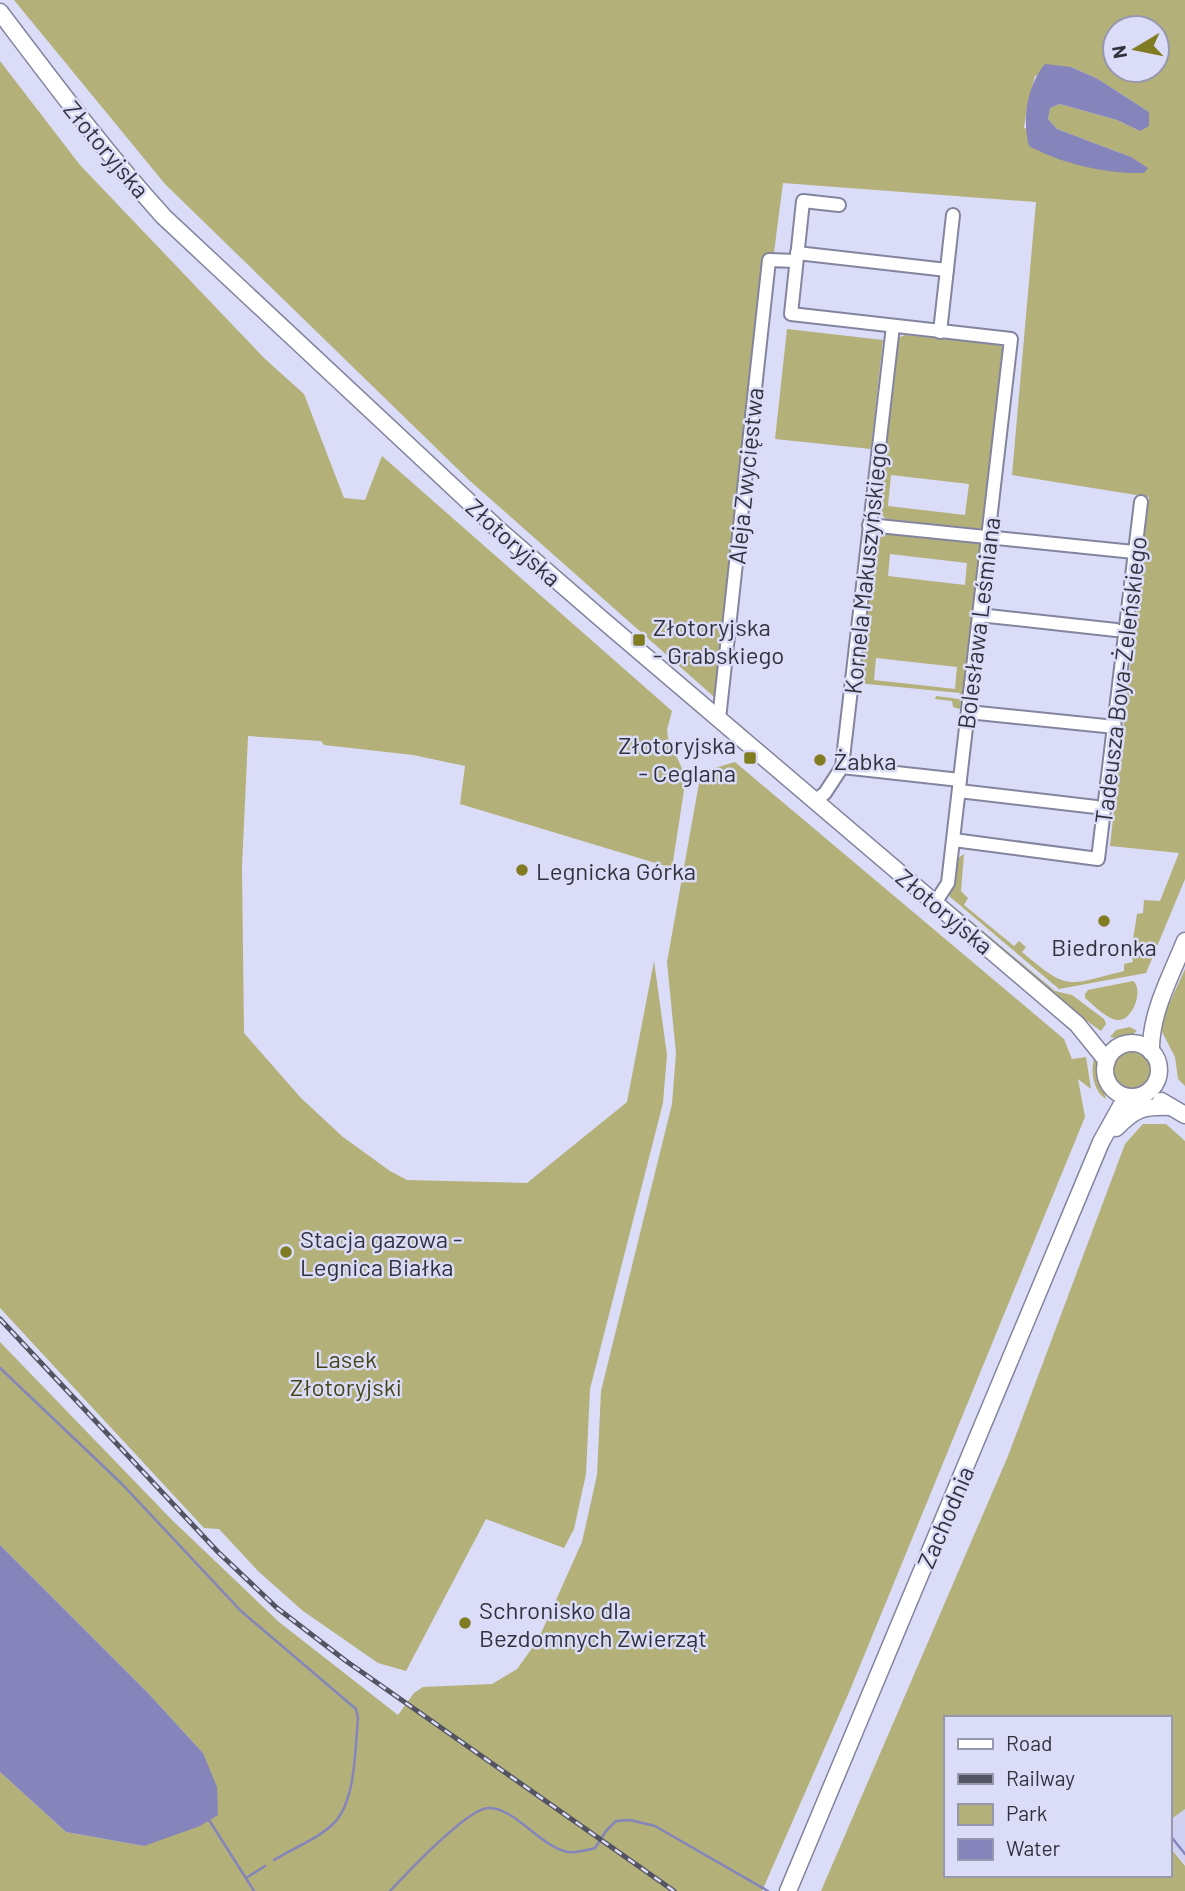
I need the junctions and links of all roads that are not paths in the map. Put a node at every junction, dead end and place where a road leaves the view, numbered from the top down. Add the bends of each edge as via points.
1 (0, 12) edge
2 (839, 205) dead end
3 (953, 215) dead end
4 (796, 257) junction
5 (947, 270) junction
6 (893, 326) junction
7 (940, 332) junction
8 (1141, 502) dead end
9 (869, 525) junction
10 (988, 537) junction
11 (1134, 552) junction
12 (979, 615) junction
13 (1116, 629) dead end
14 (968, 712) junction
15 (719, 719) junction
16 (1115, 727) junction
17 (842, 767) junction
18 (960, 786) junction
19 (815, 801) junction
20 (1096, 807) dead end
21 (954, 840) junction
22 (936, 903) junction
23 (1185, 941) edge
24 (1158, 1007) junction
25 (1077, 1024) junction
26 (1125, 1045) junction
27 (1151, 1052) junction
28 (1107, 1060) junction
29 (1157, 1079) junction
30 (1111, 1087) junction
31 (1136, 1095) junction
32 (1180, 1112) edge
33 (1101, 1142) junction
34 (791, 1884) edge

1 - 15 street, Złotoryjska via 94,136 164,217 499,530
2 - 4 street via 803,201
3 - 5 street
4 - 5 street
4 - 6 street via 791,314
4 - 15 street, Aleja Zwycięstwa via 769,260
5 - 7 street
6 - 7 street
6 - 9 street, Kornela Makuszyńskiego
7 - 10 street, Bolesława Leśmiana via 1011,340
8 - 11 street, Tadeusza Boya-Żeleńskiego
9 - 10 street
9 - 17 street, Kornela Makuszyńskiego
10 - 11 street
10 - 12 street, Bolesława Leśmiana
11 - 16 street, Tadeusza Boya-Żeleńskiego
12 - 13 street
12 - 14 street, Bolesława Leśmiana
14 - 16 street
14 - 18 street, Bolesława Leśmiana
15 - 19 street, Złotoryjska
16 - 21 street, Tadeusza Boya-Żeleńskiego via 1098,859
17 - 18 street
17 - 19 street, Kornela Makuszyńskiego
18 - 20 street
18 - 21 street, Bolesława Leśmiana
19 - 22 street, Złotoryjska
21 - 22 street, Bolesława Leśmiana via 948,883
22 - 25 street, Złotoryjska
23 - 24 street
24 - 26 street
24 - 27 street
25 - 26 street, Złotoryjska
25 - 28 street, Złotoryjska
26 - 27 street via 1143,1046
26 - 28 street
27 - 29 street via 1158,1066
28 - 30 street via 1105,1076
29 - 31 street via 1150,1089
29 - 32 street
30 - 31 street via 1121,1094
30 - 33 street, Zachodnia via 1112,1104
31 - 32 street via 1157,1098
31 - 33 street, Zachodnia via 1121,1106
32 - 33 street via 1149,1107 1138,1110
33 - 34 street, Zachodnia

